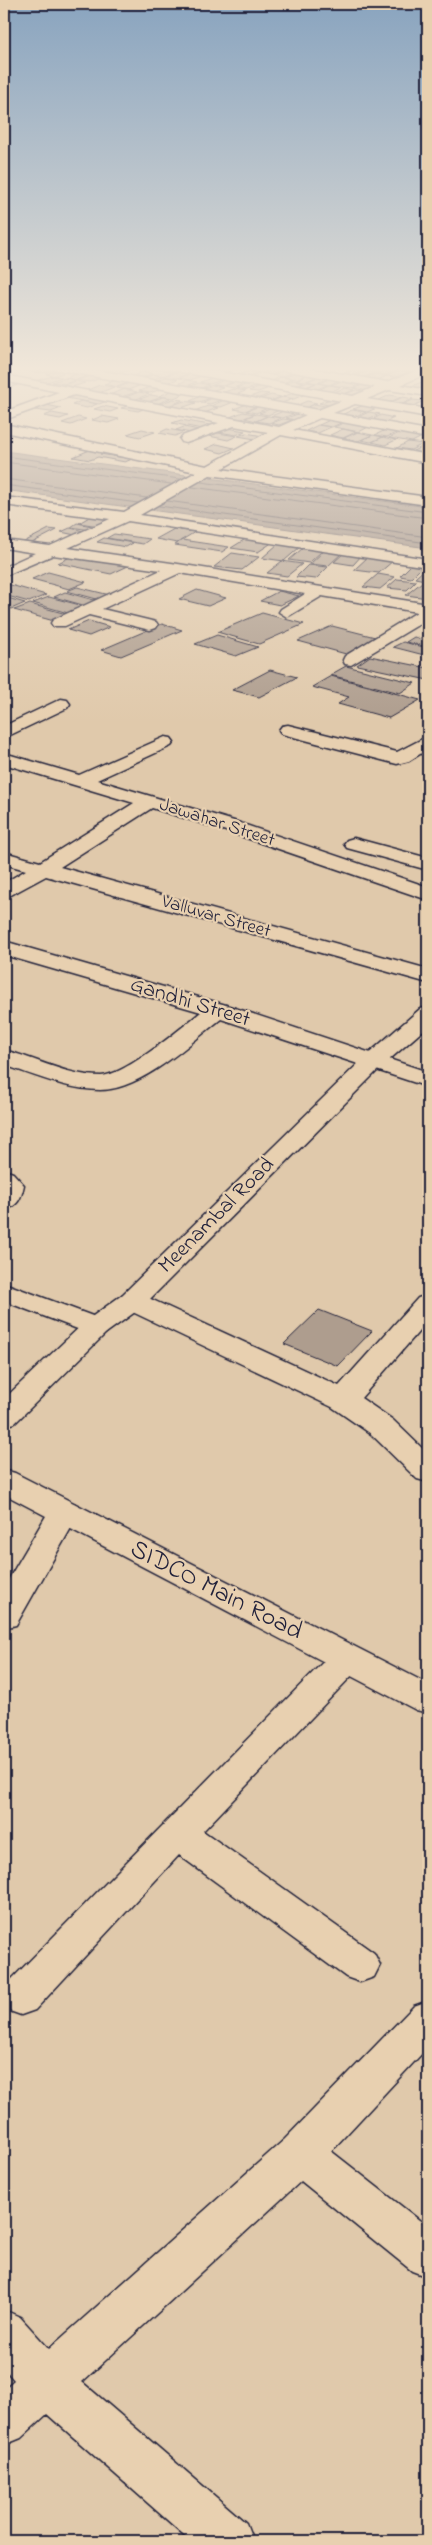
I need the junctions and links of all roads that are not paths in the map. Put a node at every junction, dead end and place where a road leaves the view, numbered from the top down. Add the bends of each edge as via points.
1 (185, 485) edge
2 (302, 485) edge
3 (4, 501) edge
4 (428, 501) edge
5 (126, 517) junction
6 (4, 544) edge
7 (54, 550) junction
8 (428, 563) edge
9 (178, 568) junction
10 (4, 572) edge
11 (320, 591) junction
12 (88, 610) junction
13 (428, 610) edge
14 (287, 612) dead end
15 (59, 623) dead end
16 (150, 625) dead end
17 (351, 660) dead end
18 (61, 704) dead end
19 (288, 730) dead end
20 (4, 733) edge
21 (428, 741) edge
22 (165, 742) dead end
23 (4, 758) edge
24 (80, 781) junction
25 (150, 801) junction
26 (354, 844) dead end
27 (4, 858) edge
28 (428, 864) edge
29 (43, 869) junction
30 (4, 891) edge
31 (428, 894) edge
32 (4, 948) edge
33 (428, 976) edge
34 (218, 1010) junction
35 (428, 1014) edge
36 (4, 1057) edge
37 (374, 1061) junction
38 (428, 1080) edge
39 (4, 1178) edge
40 (4, 1202) edge
41 (4, 1292) edge
42 (132, 1301) junction
43 (428, 1304) edge
44 (96, 1327) junction
45 (343, 1400) junction
46 (4, 1416) edge
47 (428, 1472) edge
48 (4, 1482) edge
49 (64, 1512) junction
50 (4, 1616) edge
51 (348, 1659) junction
52 (428, 1700) edge
53 (177, 1833) junction
54 (360, 1965) dead end
55 (21, 1997) dead end
56 (428, 2019) edge
57 (300, 2153) junction
58 (428, 2255) edge
59 (4, 2333) edge
60 (48, 2383) junction
61 (4, 2421) edge
62 (228, 2541) edge

1 - 5 street
2 - 4 street
3 - 5 street
5 - 7 street
5 - 8 street
6 - 7 street
7 - 9 street
7 - 10 street
9 - 11 street
9 - 12 street
11 - 13 street
11 - 14 street
12 - 15 street
12 - 16 street
13 - 17 street
18 - 20 street
19 - 21 street via 396,758
22 - 24 street
23 - 24 street, Jawahar Street
24 - 25 street, Jawahar Street
25 - 29 street
25 - 31 street, Jawahar Street
26 - 28 street
27 - 29 street, Valluvar Street
29 - 30 street
29 - 33 street, Valluvar Street
32 - 34 street, Gandhi Street
34 - 36 street via 123,1079 103,1084
34 - 37 street, Gandhi Street
35 - 37 street, Meenambal Road
37 - 38 street, Gandhi Street
37 - 42 street, Meenambal Road
39 - 40 street via 11,1185
41 - 44 street
42 - 44 street, Meenambal Road
42 - 45 street
43 - 45 street
44 - 46 street, Meenambal Road
45 - 47 street via 382,1427
48 - 49 street, SIDCO Main Road
49 - 50 street
49 - 51 street, SIDCO Main Road
51 - 52 street, SIDCO Main Road
51 - 53 street
53 - 54 street
53 - 55 street
56 - 57 street
57 - 58 street
57 - 60 street
59 - 60 street
60 - 61 street
60 - 62 street

